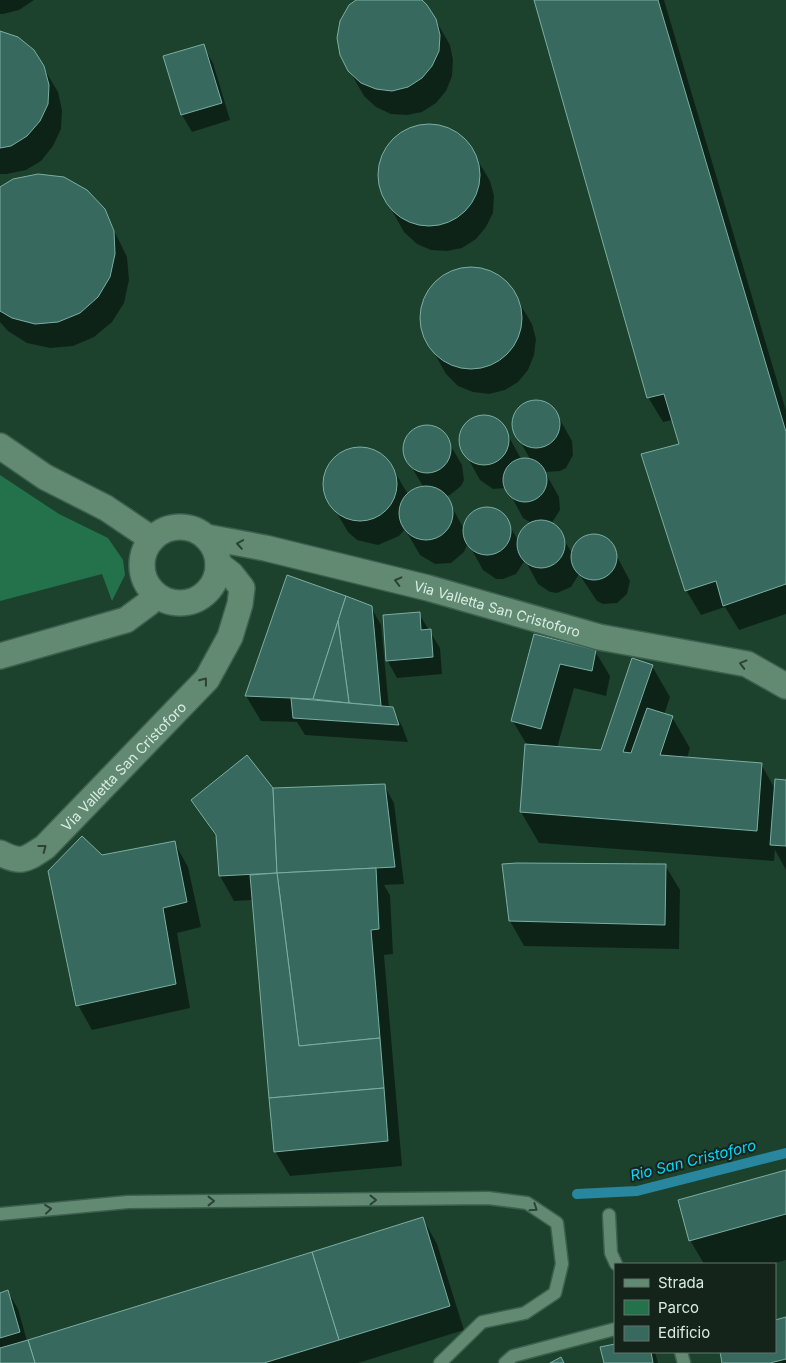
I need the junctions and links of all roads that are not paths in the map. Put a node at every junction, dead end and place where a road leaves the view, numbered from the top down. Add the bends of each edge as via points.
1 (0, 446) edge
2 (206, 537) junction
3 (152, 539) junction
4 (218, 564) junction
5 (154, 593) junction
6 (0, 656) edge
7 (786, 686) edge
8 (0, 853) edge
9 (0, 1214) edge
10 (609, 1215) dead end
11 (616, 1263) edge
12 (614, 1329) edge
13 (440, 1363) edge
14 (506, 1363) edge

1 - 3 street via 45,477 106,508
2 - 3 street via 196,530 173,527
2 - 4 street
7 -> 2 street, Via Valletta San Cristoforo via 748,664 599,637 428,588
3 - 5 street via 142,560 143,573
4 - 5 street via 210,588 190,602 165,600
8 -> 4 street, Via Valletta San Cristoforo via 13,860 24,860 45,847 207,679 230,637 242,588
5 - 6 street via 149,603 126,620
9 -> 13 lane via 128,1202 488,1198 527,1203 557,1224 562,1264 556,1293 525,1313 482,1322
10 - 11 lane via 611,1253
12 - 14 lane via 513,1356

